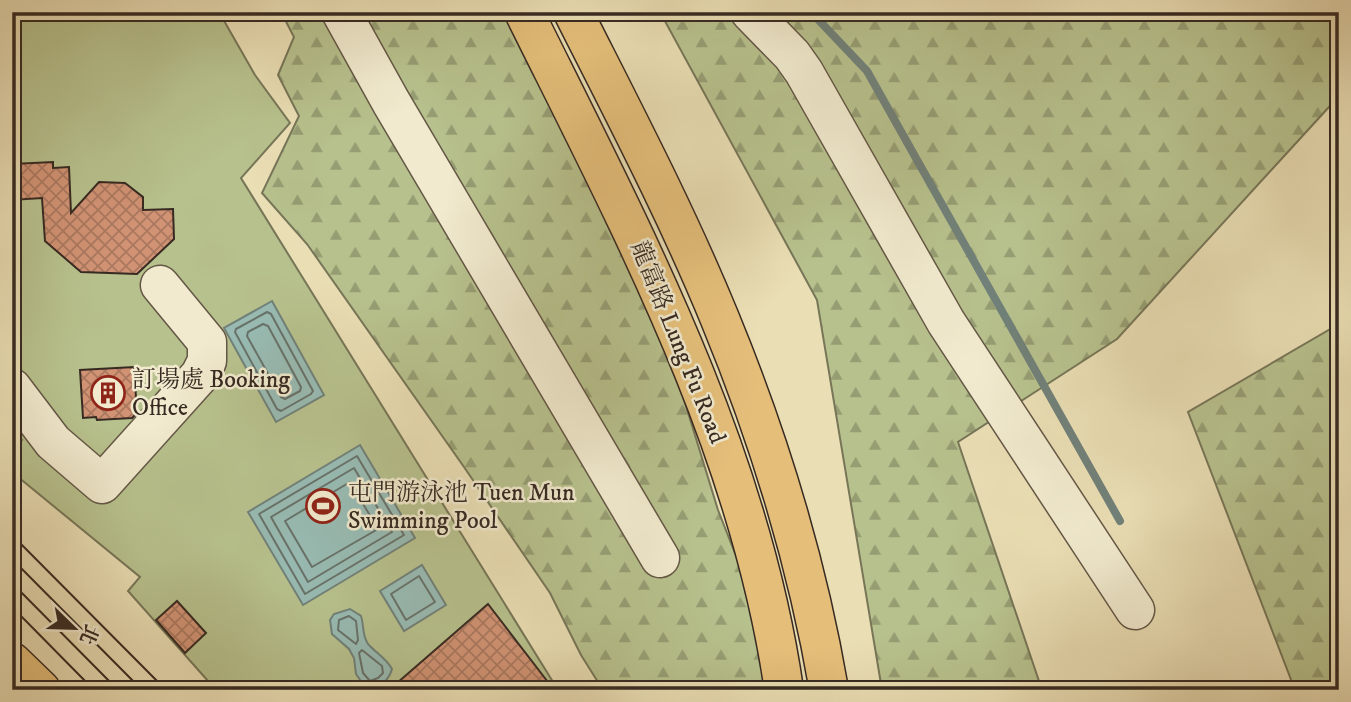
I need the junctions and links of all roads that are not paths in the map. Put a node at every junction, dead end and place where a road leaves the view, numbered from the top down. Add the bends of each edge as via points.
1 (341, 12) edge
2 (524, 12) edge
3 (573, 12) edge
4 (750, 12) edge
5 (160, 285) dead end
6 (12, 388) edge
7 (660, 558) dead end
8 (1135, 610) dead end
9 (12, 662) edge
10 (41, 690) edge
11 (784, 690) edge
12 (829, 690) edge

1 - 7 lane
2 - 11 main road, 龍富路 Lung Fu Road via 645,254 698,378 743,508 776,634
3 - 12 main road, 龍富路 Lung Fu Road via 660,187 741,372 785,503
4 - 8 lane via 792,55 814,88 946,322
5 - 6 lane via 207,342 207,361 102,484 52,442
9 - 10 main road

